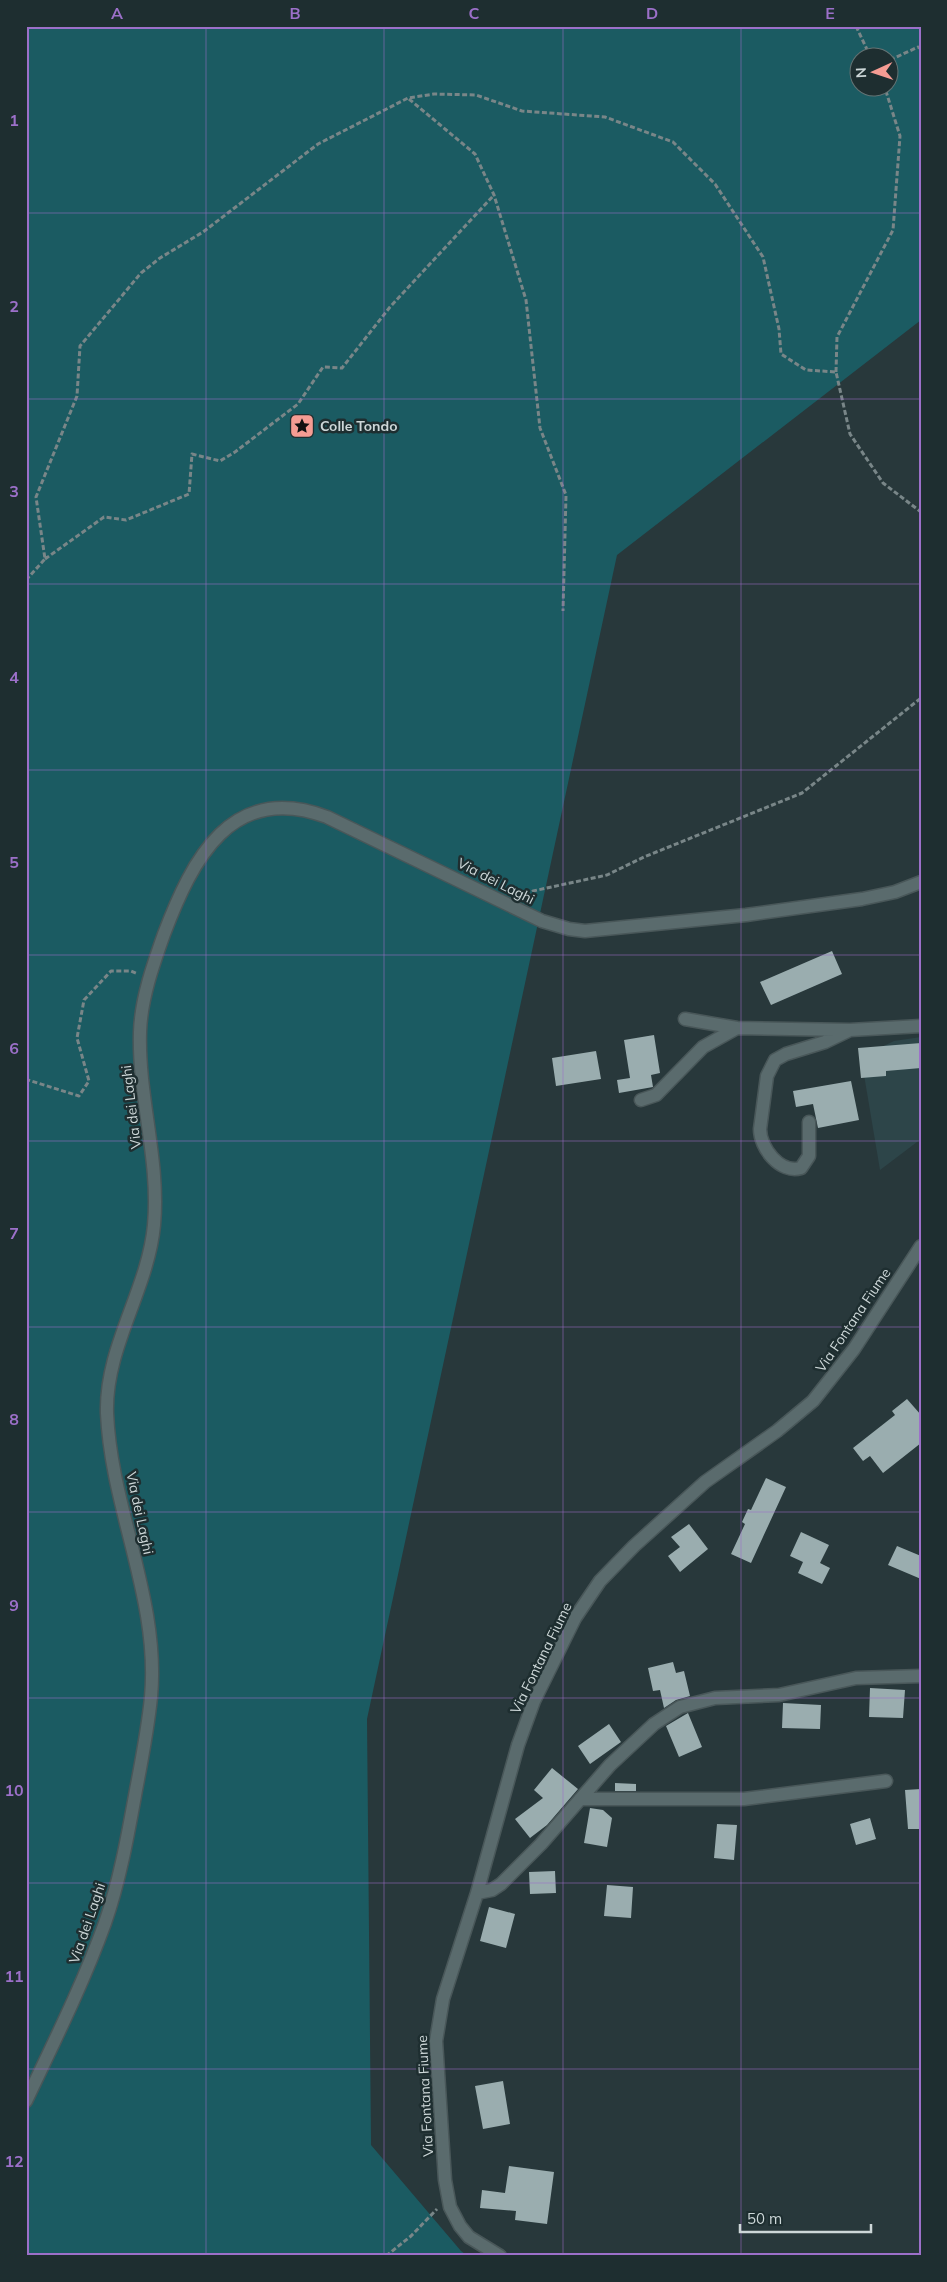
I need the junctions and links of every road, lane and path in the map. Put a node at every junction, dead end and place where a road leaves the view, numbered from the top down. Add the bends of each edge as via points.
1 (856, 26) edge
2 (866, 48) edge
3 (921, 49) edge
4 (900, 55) edge
5 (408, 98) junction
6 (888, 98) edge
7 (494, 195) junction
8 (836, 372) junction
9 (921, 512) edge
10 (45, 559) junction
11 (26, 580) edge
12 (563, 610) dead end
13 (921, 698) edge
14 (921, 882) edge
15 (515, 908) junction
16 (150, 978) junction
17 (685, 1019) dead end
18 (921, 1026) edge
19 (736, 1028) junction
20 (850, 1030) junction
21 (26, 1082) edge
22 (641, 1100) dead end
23 (809, 1122) dead end
24 (919, 1249) edge
25 (921, 1676) edge
26 (886, 1780) dead end
27 (580, 1799) junction
28 (477, 1893) junction
29 (26, 2101) edge
30 (448, 2197) junction
31 (386, 2256) edge
32 (500, 2256) edge

1 - 2 path
3 - 4 path via 918,46
5 - 7 path via 475,154
5 - 8 path via 434,94 476,95 522,111 605,117 674,142 715,184 763,257 779,329 781,354 806,370
5 - 10 path via 318,144 203,232 160,258 141,273 80,346 77,396 36,497
6 - 8 path via 900,136 893,230 837,337
7 - 10 path via 390,307 342,368 323,366 298,404 236,452 220,460 192,454 189,494 126,520 104,517
7 - 12 path via 526,300 540,428 566,495
8 - 9 path via 850,434 883,483
10 - 11 path
13 - 15 path via 802,793 607,875 533,891
14 - 15 street, Via dei Laghi via 862,899 598,931 562,928
15 - 16 street, Via dei Laghi via 327,817 299,810 268,810 230,826 219,834 196,862 178,899
16 - 21 path via 131,971 110,971 84,1000 76,1038 89,1081 79,1096
16 - 29 street, Via dei Laghi via 140,1040 155,1176 153,1231 145,1267 111,1372 107,1409 113,1460 149,1624 151,1698 132,1812 110,1908 71,2007
17 - 19 street
18 - 20 street
19 - 20 street
19 - 22 street via 703,1047 656,1094
20 - 23 street via 780,1056 771,1065 760,1129 764,1147 786,1166 801,1168 808,1156
24 - 28 street, Via Fontana Fiume via 854,1349 813,1401 705,1482 625,1554 588,1598 530,1710
25 - 27 street via 856,1678 779,1695 715,1698 686,1705 647,1730
26 - 27 street via 744,1799
27 - 28 street via 501,1884
28 - 30 street, Via Fontana Fiume via 443,1998 436,2031 436,2067
30 - 31 path via 411,2236
30 - 32 street, Via Fontana Fiume via 464,2231 474,2242

